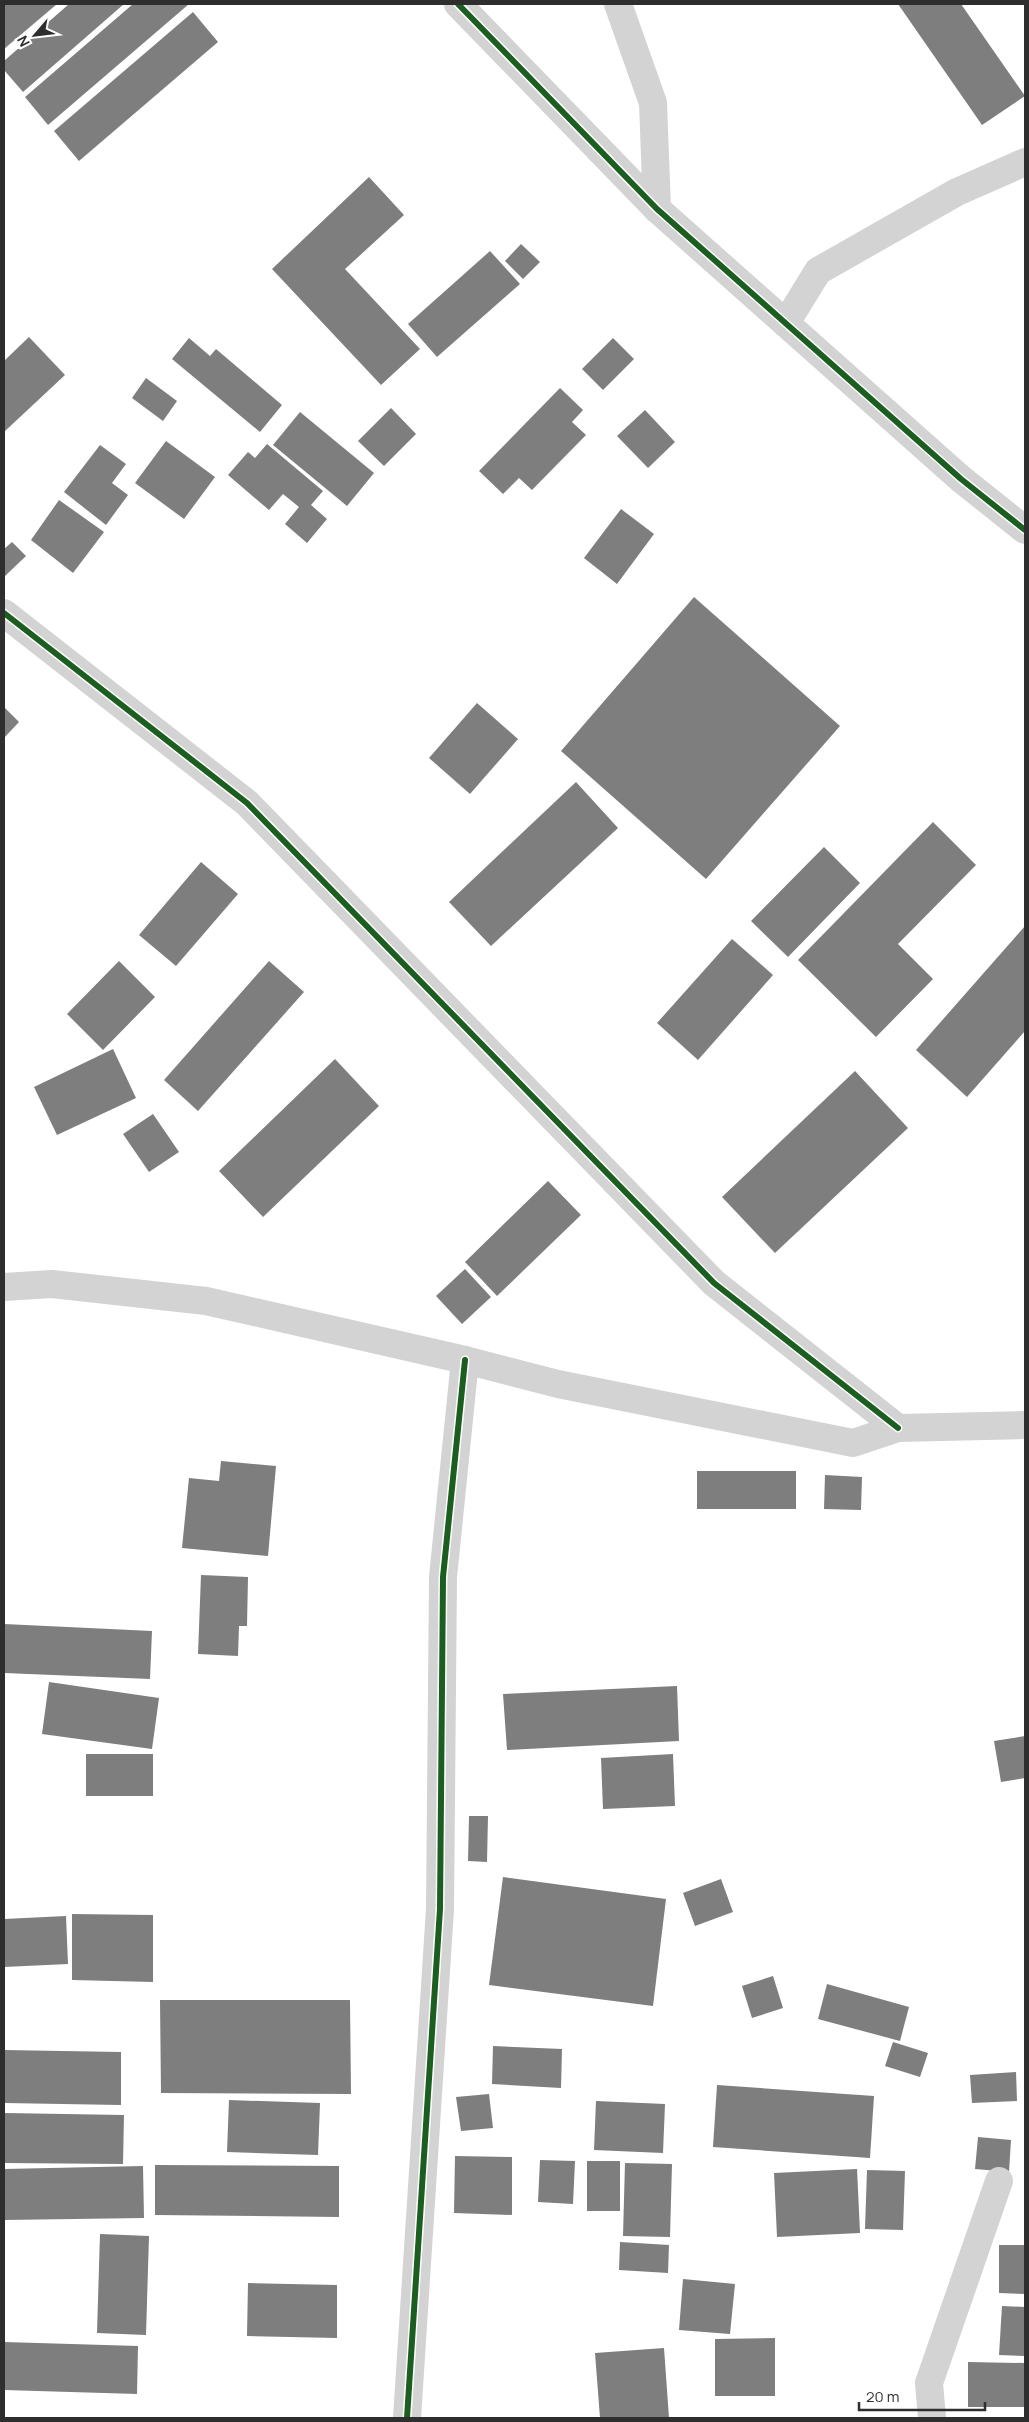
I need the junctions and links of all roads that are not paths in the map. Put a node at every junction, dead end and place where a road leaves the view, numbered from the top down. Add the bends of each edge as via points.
1 (458, 4) edge
2 (618, 4) edge
3 (1025, 162) edge
4 (657, 209) junction
5 (786, 323) junction
6 (1025, 530) edge
7 (4, 613) edge
8 (7, 1284) edge
9 (465, 1360) junction
10 (1025, 1425) edge
11 (898, 1428) junction
12 (998, 2181) dead end
13 (407, 2418) edge
14 (932, 2418) edge

1 - 4 street
2 - 4 street via 653,103
3 - 5 street via 957,192 818,271
4 - 5 street
5 - 6 street via 961,479
7 - 11 street via 247,803 714,1283
8 - 9 street via 52,1284 206,1301
9 - 11 street via 558,1384 853,1443
9 - 13 street via 443,1577 440,1909
10 - 11 street
12 - 14 street via 929,2383

